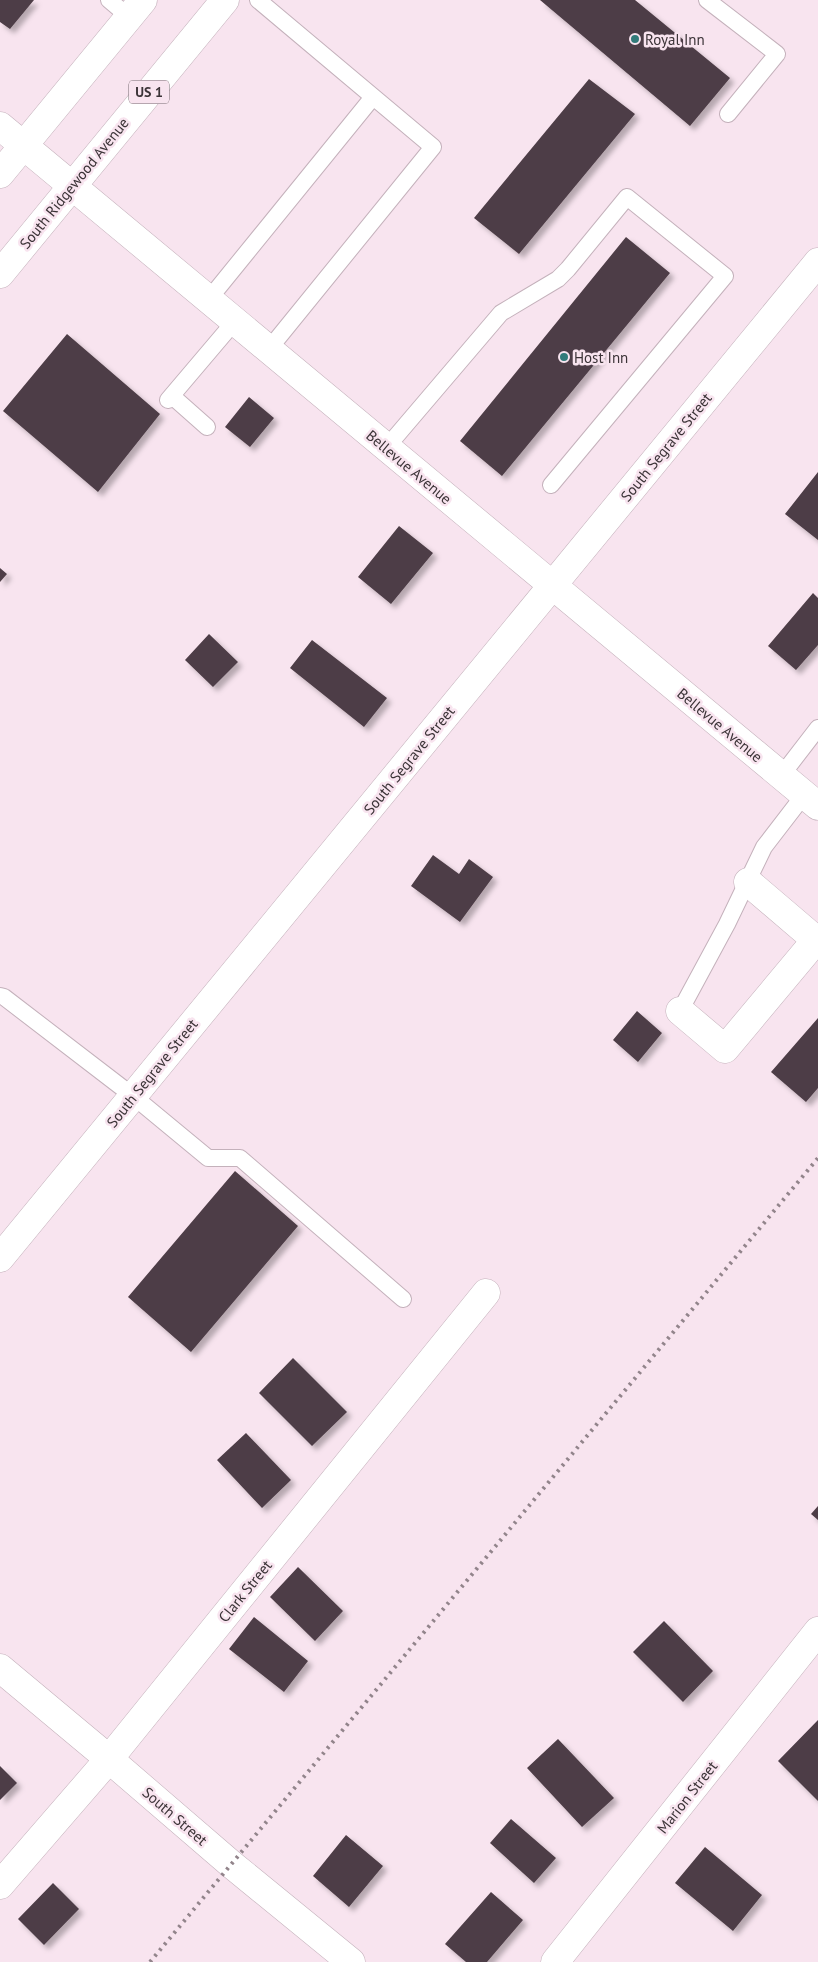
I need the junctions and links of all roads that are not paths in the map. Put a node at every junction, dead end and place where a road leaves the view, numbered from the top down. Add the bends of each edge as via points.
1 (224, 0) edge
2 (258, 0) edge
3 (707, 0) edge
4 (127, 6) edge
5 (373, 97) junction
6 (728, 114) dead end
7 (0, 126) edge
8 (23, 146) junction
9 (0, 174) edge
10 (73, 185) junction
11 (818, 262) edge
12 (0, 274) edge
13 (209, 299) junction
14 (235, 320) junction
15 (269, 349) junction
16 (207, 427) dead end
17 (386, 448) junction
18 (551, 485) dead end
19 (551, 586) junction
20 (818, 728) edge
21 (781, 776) junction
22 (811, 800) edge
23 (748, 882) junction
24 (0, 996) edge
25 (680, 1011) joint
26 (133, 1096) junction
27 (3, 1248) edge
28 (486, 1294) dead end
29 (403, 1299) dead end
30 (818, 1631) edge
31 (0, 1668) edge
32 (109, 1759) junction
33 (0, 1885) edge
34 (351, 1962) edge
35 (555, 1962) edge

1 - 10 street, South Ridgewood Avenue / US 1
2 - 5 lane
3 - 6 lane via 776,54
4 - 8 street
5 - 13 lane
5 - 15 lane via 433,147
7 - 8 street, Bellevue Avenue
8 - 9 street
8 - 10 street, Bellevue Avenue
10 - 12 street, South Ridgewood Avenue / US 1
10 - 13 street, Bellevue Avenue
11 - 19 street, South Segrave Street
13 - 14 street, Bellevue Avenue
14 - 15 street, Bellevue Avenue
14 - 16 lane via 170,398
15 - 17 street, Bellevue Avenue
17 - 18 lane via 501,313 558,279 627,197 725,276
17 - 19 street, Bellevue Avenue
19 - 21 street, Bellevue Avenue
19 - 26 street, South Segrave Street
20 - 21 lane
21 - 22 street, Bellevue Avenue
22 - 23 lane via 764,848
23 - 25 lane
23 - 25 street via 816,940 725,1049
24 - 26 lane
26 - 27 street, South Segrave Street
26 - 29 lane via 208,1158 240,1158
28 - 32 street, Clark Street
30 - 35 street, Marion Street
31 - 32 street, South Street
32 - 33 street, Clark Street
32 - 34 street, South Street

